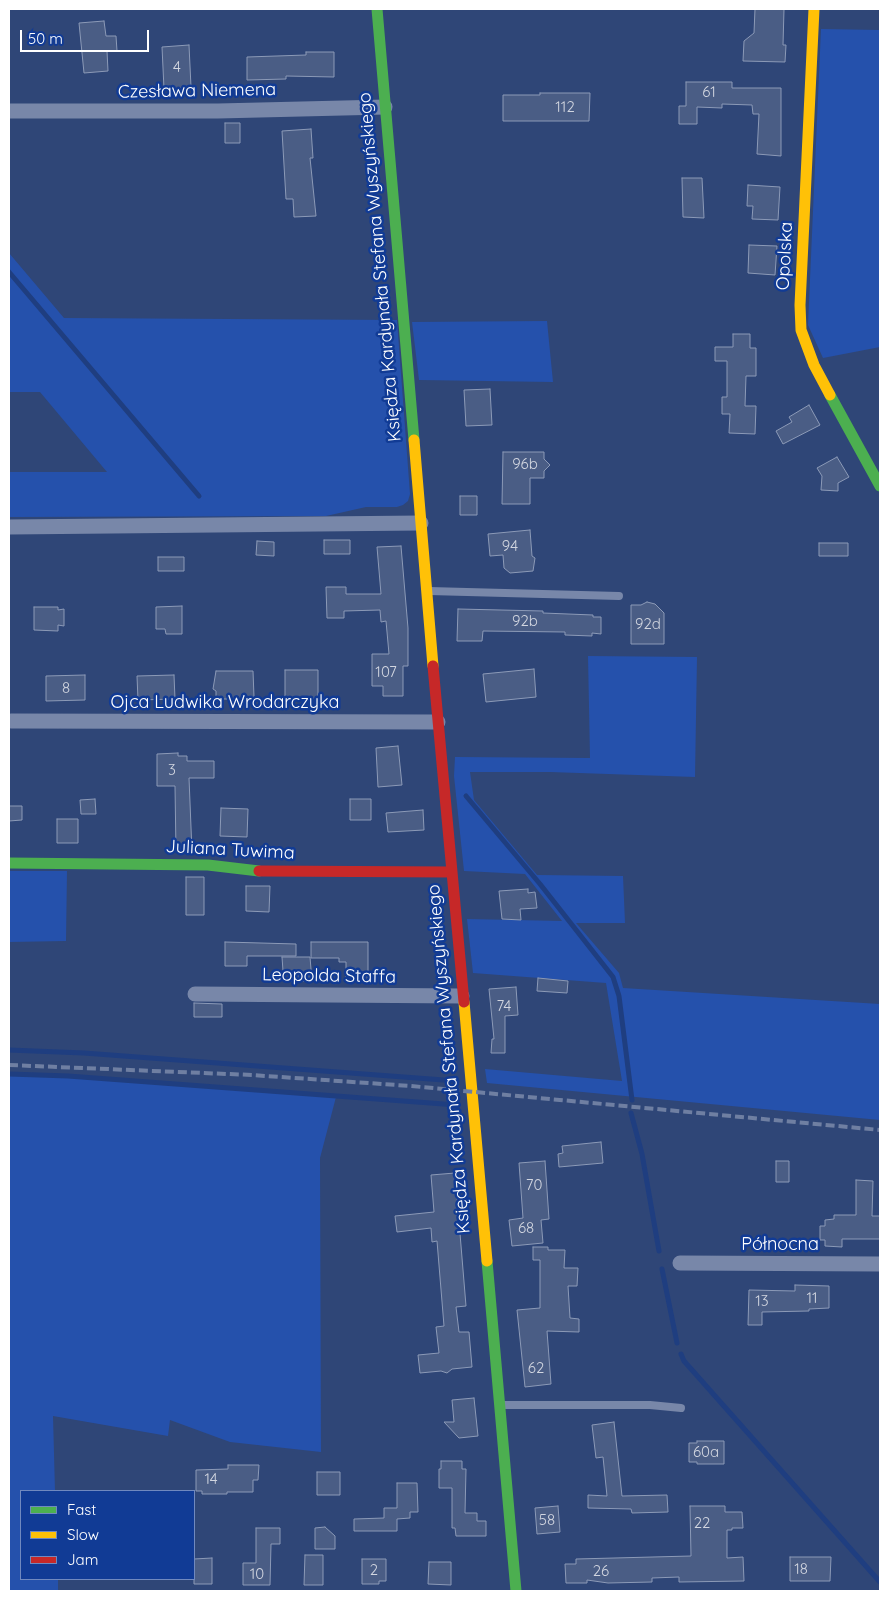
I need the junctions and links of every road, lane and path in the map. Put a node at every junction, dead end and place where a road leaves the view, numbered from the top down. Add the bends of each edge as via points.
1 (377, 9) edge
2 (814, 9) edge
3 (386, 107) junction
4 (9, 111) edge
5 (880, 486) edge
6 (421, 523) junction
7 (9, 527) edge
8 (427, 591) junction
9 (620, 596) dead end
10 (11, 721) dead end
11 (438, 722) junction
12 (9, 863) edge
13 (450, 872) junction
14 (195, 994) dead end
15 (462, 996) junction
16 (680, 1264) dead end
17 (880, 1264) edge
18 (500, 1406) junction
19 (681, 1408) dead end
20 (516, 1591) edge

1 - 3 street, Księdza Kardynała Stefana Wyszyńskiego
2 - 5 street, Opolska via 801,330 814,365
3 - 4 street, Czesława Niemena
3 - 6 street, Księdza Kardynała Stefana Wyszyńskiego
6 - 7 street
6 - 8 street, Księdza Kardynała Stefana Wyszyńskiego
8 - 9 lane
8 - 11 street, Księdza Kardynała Stefana Wyszyńskiego
10 - 11 street, Ojca Ludwika Wrodarczyka
11 - 13 street, Księdza Kardynała Stefana Wyszyńskiego
12 - 13 street, Juliana Tuwima via 208,865 249,871
13 - 15 street, Księdza Kardynała Stefana Wyszyńskiego
14 - 15 street, Leopolda Staffa
15 - 18 street, Księdza Kardynała Stefana Wyszyńskiego
16 - 17 street, Północna
18 - 19 lane via 650,1405
18 - 20 street, Księdza Kardynała Stefana Wyszyńskiego

